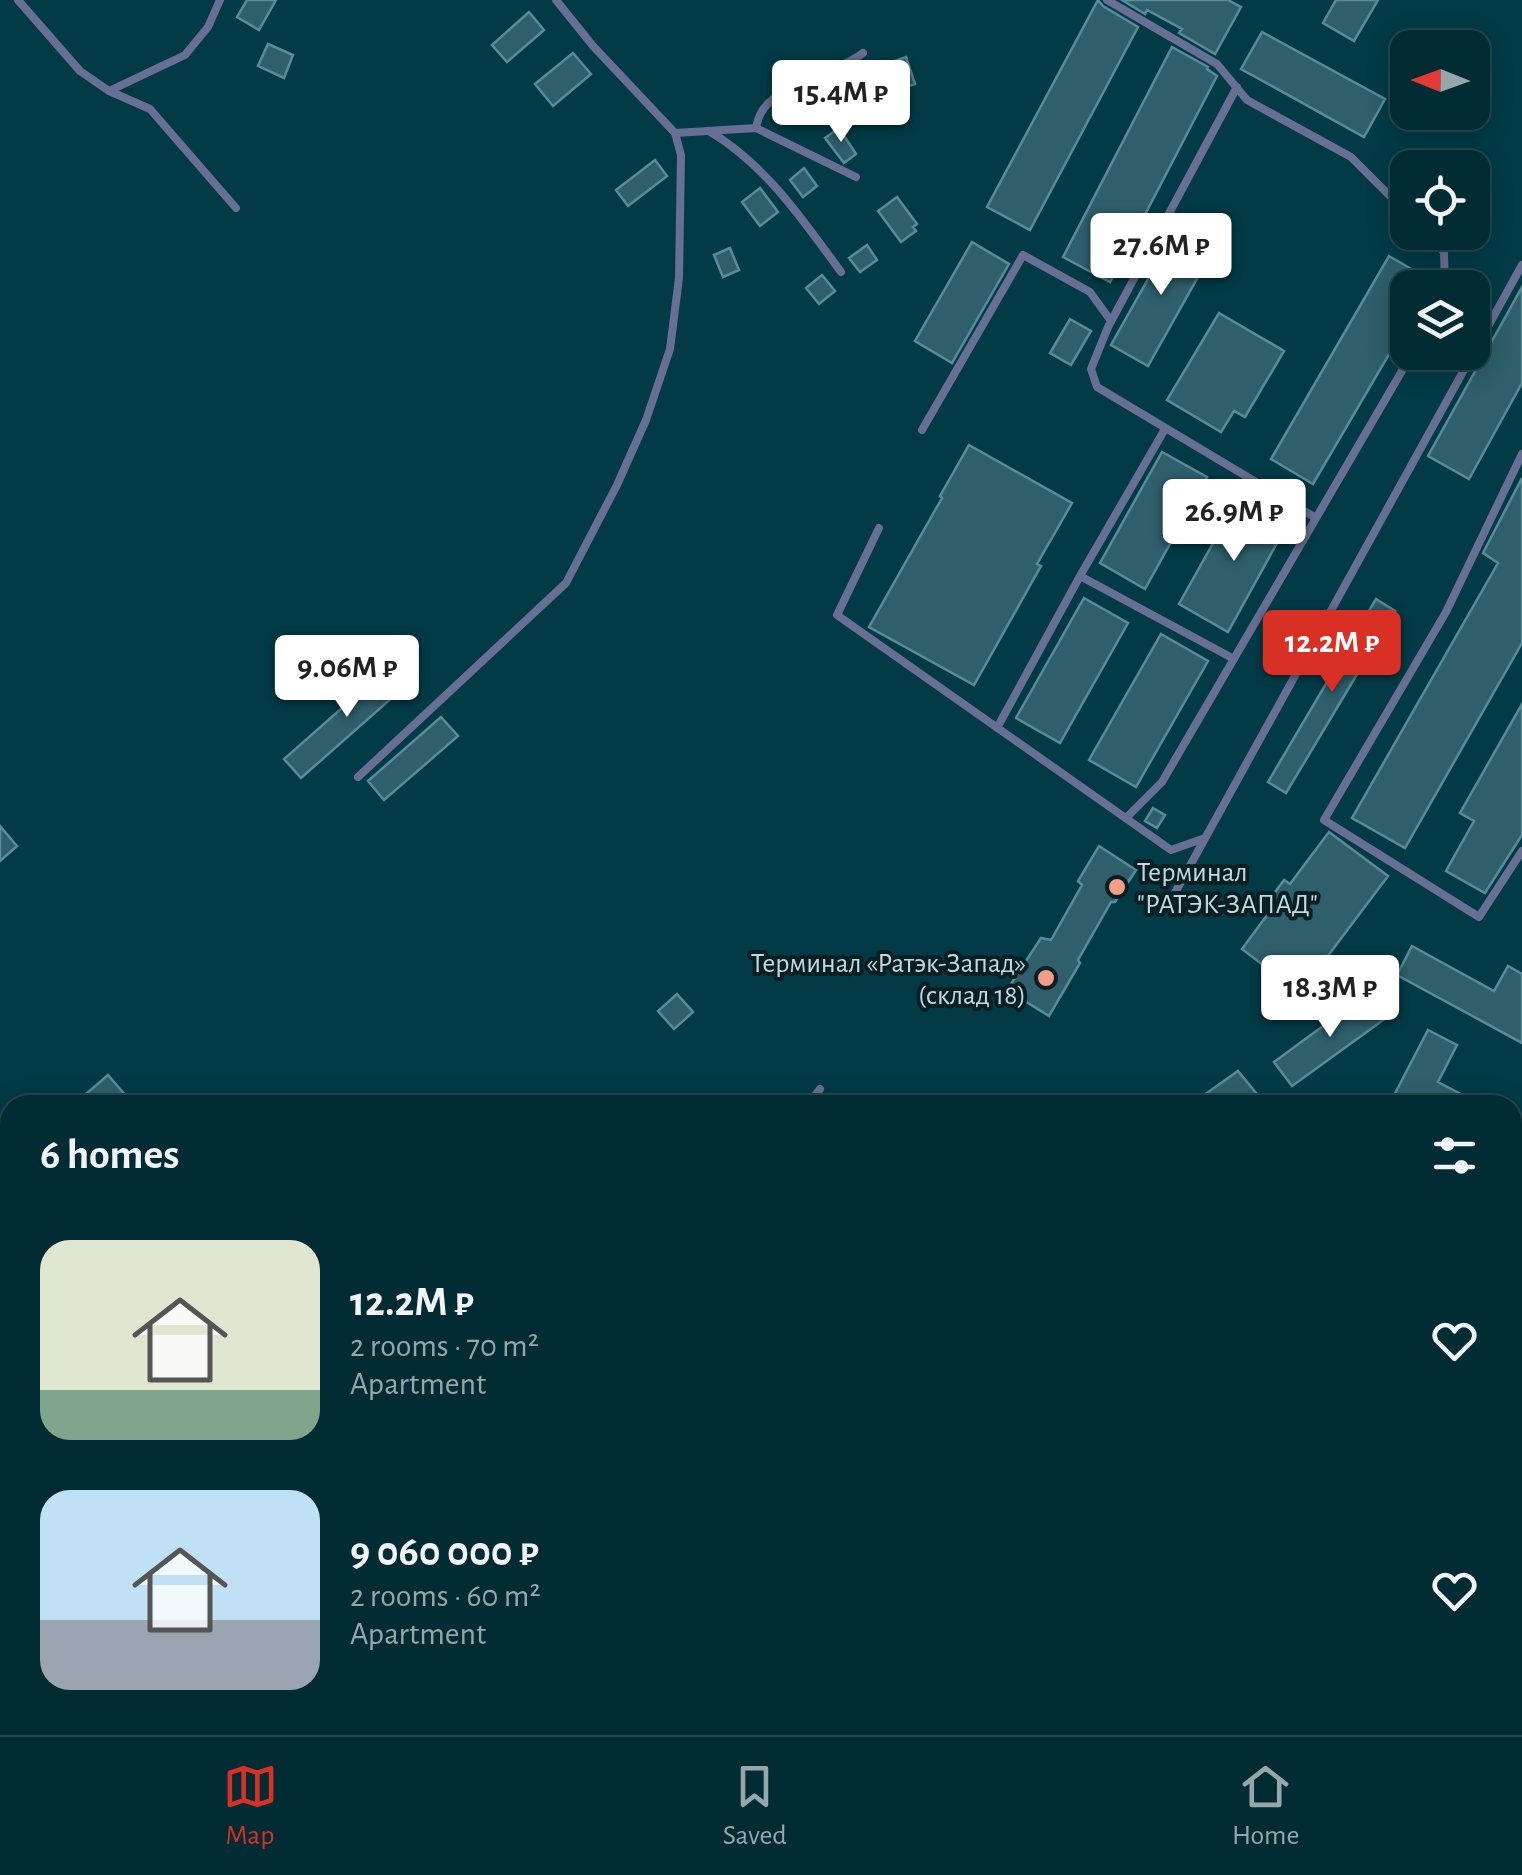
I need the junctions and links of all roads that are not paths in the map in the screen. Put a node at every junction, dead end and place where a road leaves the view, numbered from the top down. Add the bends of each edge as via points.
1 (18, 0) edge
2 (220, 0) edge
3 (556, 0) edge
4 (1107, 0) edge
5 (863, 52) dead end
6 (1237, 87) junction
7 (109, 91) junction
8 (756, 128) junction
9 (709, 131) junction
10 (676, 133) junction
11 (856, 177) dead end
12 (1390, 196) edge
13 (236, 208) dead end
14 (1522, 266) edge
15 (840, 272) dead end
16 (1111, 321) junction
17 (1402, 370) edge
18 (1165, 429) junction
19 (922, 430) dead end
20 (1522, 454) edge
21 (1316, 518) junction
22 (879, 528) dead end
23 (1080, 576) junction
24 (1234, 659) junction
25 (998, 728) junction
26 (358, 777) dead end
27 (1126, 818) junction
28 (1205, 838) junction
29 (1522, 851) edge
30 (1171, 900) dead end
31 (820, 1089) dead end
32 (816, 1095) edge

1 - 7 lane via 80,71
2 - 7 lane via 185,56
3 - 10 lane
4 - 6 lane via 1217,64
5 - 8 lane via 778,94 761,110
6 - 12 lane via 1248,100 1351,157
6 - 16 lane
7 - 13 lane via 150,109
8 - 9 lane
8 - 11 lane
9 - 10 lane
9 - 15 lane via 734,146 786,198
10 - 26 lane via 679,278 670,349 618,485 566,582
14 - 28 lane
16 - 18 lane via 1091,369 1097,387
16 - 19 lane via 1090,292 1023,255
17 - 21 lane
18 - 21 lane
18 - 23 lane
20 - 29 lane via 1446,612 1324,820 1479,917
21 - 24 lane
22 - 25 lane via 837,615
23 - 24 lane
23 - 25 lane
24 - 27 lane via 1162,782
25 - 27 lane
27 - 28 lane via 1171,850
28 - 30 lane
31 - 32 lane

